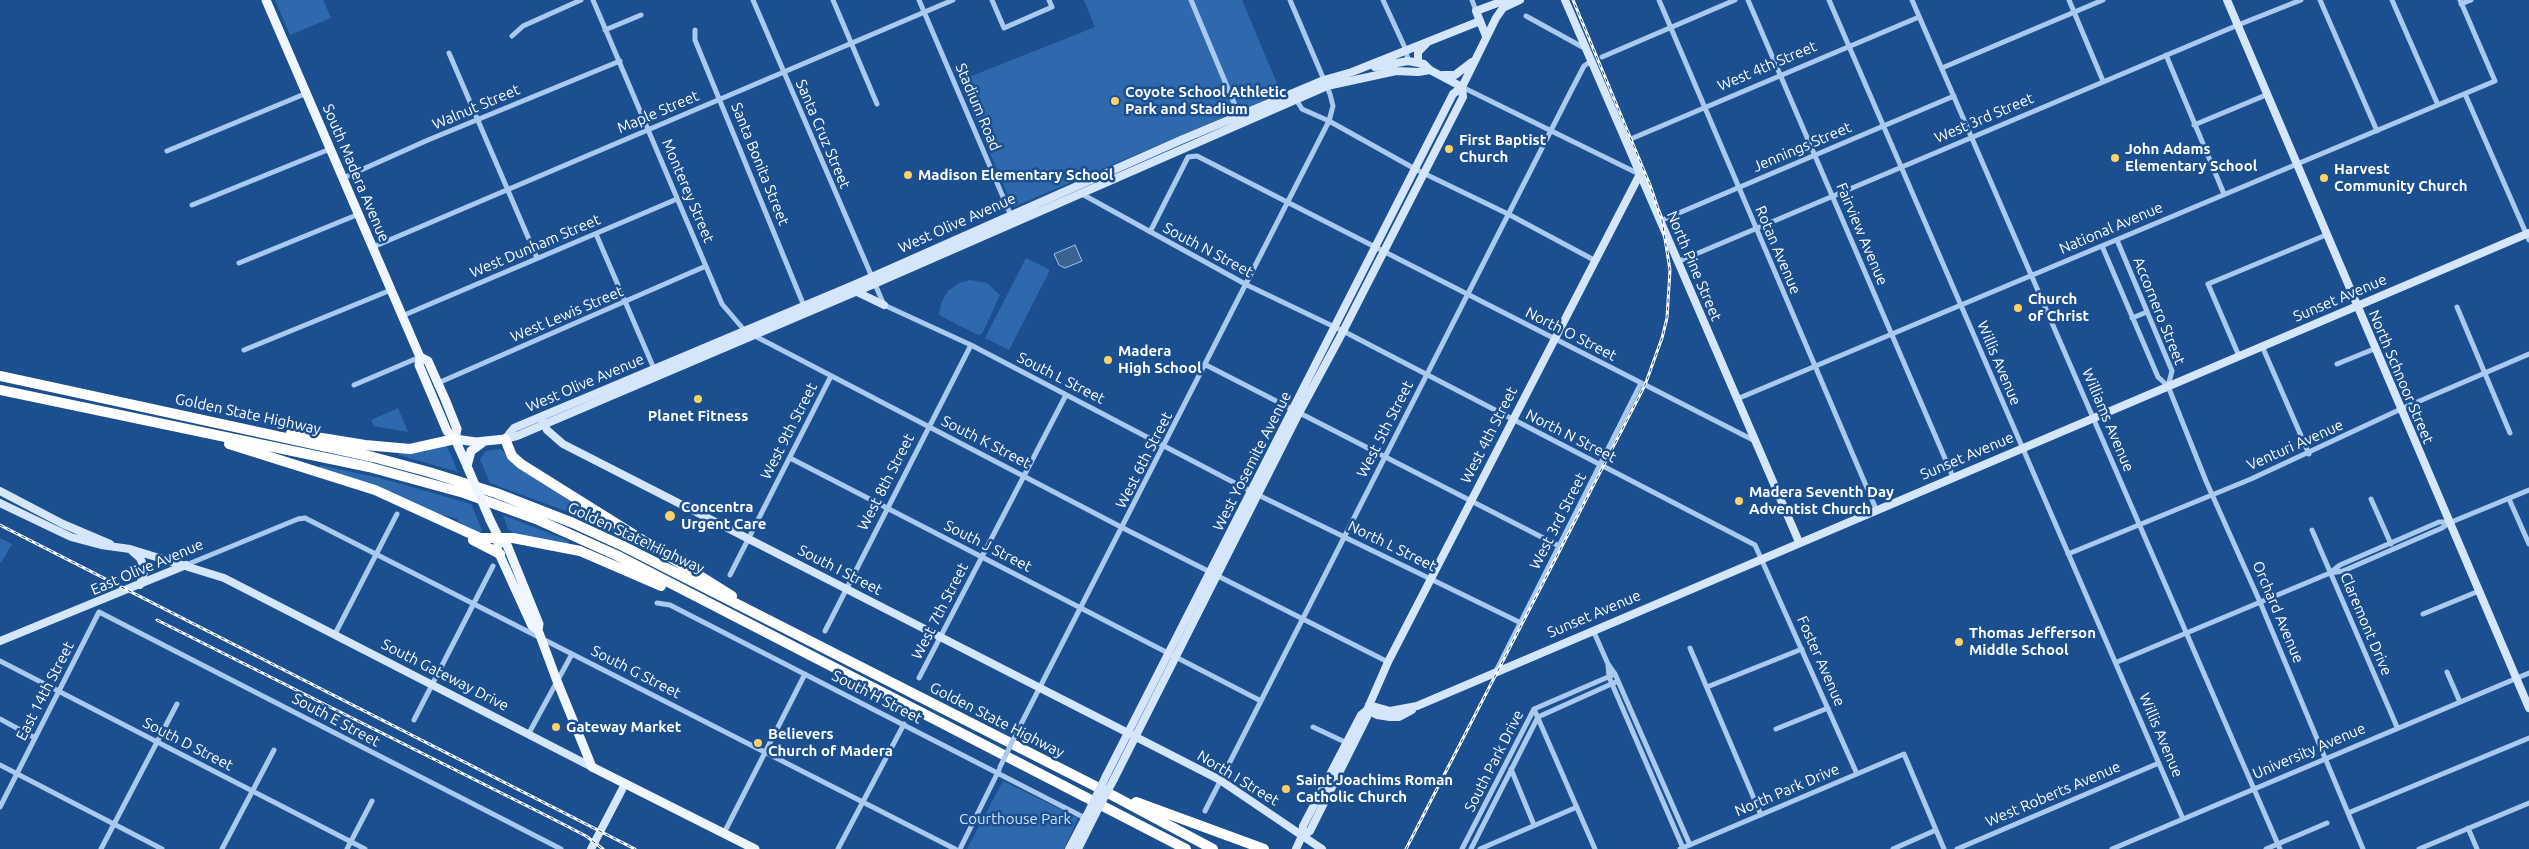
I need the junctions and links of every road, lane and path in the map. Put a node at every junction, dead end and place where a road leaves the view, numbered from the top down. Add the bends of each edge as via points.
1 (266, 0) edge
2 (581, 0) edge
3 (593, 0) edge
4 (753, 0) edge
5 (833, 0) edge
6 (919, 0) edge
7 (953, 0) edge
8 (992, 0) edge
9 (1049, 0) edge
10 (1191, 0) edge
11 (1290, 0) edge
12 (1384, 0) edge
13 (1472, 0) edge
14 (1565, 0) edge
15 (1659, 0) edge
16 (1735, 0) edge
17 (1748, 0) edge
18 (1829, 0) edge
19 (1912, 0) edge
20 (2069, 0) edge
21 (2103, 0) edge
22 (2227, 0) edge
23 (2301, 0) edge
24 (2320, 0) edge
25 (2392, 0) edge
26 (2470, 0) edge
27 (1517, 1) edge
28 (2460, 2) edge
29 (1476, 11) junction
30 (924, 12) junction
31 (2074, 12) junction
32 (641, 15) dead end
33 (1526, 16) dead end
34 (1920, 17) junction
35 (1480, 20) junction
36 (2238, 25) junction
37 (1671, 29) junction
38 (605, 30) junction
39 (695, 30) dead end
40 (512, 36) dead end
41 (1486, 36) junction
42 (851, 43) junction
43 (1426, 44) junction
44 (1849, 47) junction
45 (1586, 49) junction
46 (1406, 50) junction
47 (449, 53) dead end
48 (2166, 55) junction
49 (1602, 57) dead end
50 (1475, 59) junction
51 (620, 61) junction
52 (1408, 61) junction
53 (1591, 61) junction
54 (1418, 62) junction
55 (1942, 68) junction
56 (783, 72) junction
57 (1352, 72) junction
58 (1434, 72) junction
59 (1379, 74) junction
60 (1781, 76) junction
61 (2103, 82) junction
62 (1326, 83) junction
63 (1462, 87) junction
64 (307, 93) junction
65 (2464, 94) junction
66 (2266, 95) junction
67 (1954, 96) junction
68 (720, 99) junction
69 (1297, 101) junction
70 (877, 104) dead end
71 (2438, 105) junction
72 (1703, 109) junction
73 (1240, 115) junction
74 (477, 119) junction
75 (1329, 121) junction
76 (2194, 125) junction
77 (1883, 126) junction
78 (649, 130) junction
79 (1551, 130) junction
80 (2377, 131) junction
81 (1972, 137) junction
82 (1626, 142) junction
83 (330, 149) junction
84 (167, 151) dead end
85 (1815, 155) junction
86 (2296, 164) junction
87 (1900, 167) junction
88 (1420, 171) junction
89 (1640, 174) junction
90 (343, 178) junction
91 (1071, 188) junction
92 (1737, 188) junction
93 (507, 189) junction
94 (1082, 194) junction
95 (2224, 194) junction
96 (1832, 196) junction
97 (677, 199) junction
98 (1288, 204) junction
99 (192, 205) dead end
100 (359, 214) junction
101 (1011, 214) junction
102 (1508, 214) junction
103 (1660, 221) junction
104 (1015, 223) junction
105 (1755, 229) junction
106 (1150, 232) junction
107 (596, 234) junction
108 (2326, 235) junction
109 (2528, 236) edge
110 (2117, 240) junction
111 (2102, 246) junction
112 (373, 247) junction
113 (1380, 248) junction
114 (537, 258) junction
115 (1594, 260) junction
116 (1678, 262) junction
117 (239, 263) dead end
118 (706, 266) junction
119 (2031, 275) junction
120 (872, 281) junction
121 (1247, 285) junction
122 (391, 290) junction
123 (857, 292) junction
124 (1467, 295) junction
125 (626, 302) junction
126 (884, 305) junction
127 (1961, 305) junction
128 (804, 306) junction
129 (2356, 306) junction
130 (2457, 308) dead end
131 (2147, 312) junction
132 (402, 316) junction
133 (2132, 318) junction
134 (744, 330) junction
135 (1339, 330) junction
136 (1892, 334) junction
137 (754, 336) junction
138 (1554, 339) junction
139 (971, 345) junction
140 (2262, 346) junction
141 (2374, 348) junction
142 (244, 350) dead end
143 (2529, 354) edge
144 (2239, 356) junction
145 (420, 357) junction
146 (2337, 364) dead end
147 (1206, 365) junction
148 (1814, 366) junction
149 (655, 372) junction
150 (2485, 372) junction
151 (1426, 375) junction
152 (0, 376) edge
153 (830, 378) junction
154 (438, 383) junction
155 (1641, 383) junction
156 (354, 386) dead end
157 (2168, 386) junction
158 (0, 390) edge
159 (1066, 394) junction
160 (1737, 399) junction
161 (2401, 409) junction
162 (1296, 411) junction
163 (170, 412) junction
164 (2093, 418) junction
165 (1512, 420) junction
166 (543, 421) junction
167 (166, 425) junction
168 (929, 427) junction
169 (2510, 433) dead end
170 (455, 439) junction
171 (505, 439) junction
172 (485, 442) junction
173 (1755, 442) junction
174 (1165, 446) junction
175 (2021, 448) junction
176 (2309, 454) junction
177 (1384, 457) junction
178 (790, 458) junction
179 (1600, 465) junction
180 (467, 466) junction
181 (1023, 476) junction
182 (1953, 477) junction
183 (2529, 490) edge
184 (0, 491) edge
185 (1255, 493) junction
186 (2212, 494) junction
187 (2371, 499) dead end
188 (2509, 499) junction
189 (1471, 501) junction
190 (0, 503) edge
191 (887, 508) junction
192 (1876, 510) junction
193 (397, 514) dead end
194 (305, 518) joint
195 (2449, 522) junction
196 (2139, 523) junction
197 (452, 526) junction
198 (1122, 528) junction
199 (2312, 530) dead end
200 (1344, 536) junction
201 (499, 538) junction
202 (748, 539) junction
203 (1798, 542) junction
204 (2390, 543) junction
205 (2529, 544) edge
206 (114, 546) junction
207 (1559, 546) junction
208 (130, 549) junction
209 (2393, 549) junction
210 (377, 554) junction
211 (500, 554) junction
212 (2068, 554) junction
213 (982, 557) junction
214 (1761, 558) junction
215 (186, 565) junction
216 (493, 566) dead end
217 (2330, 573) junction
218 (1213, 574) junction
219 (730, 575) dead end
220 (1431, 579) junction
221 (140, 585) junction
222 (845, 588) junction
223 (2479, 591) junction
224 (2260, 602) junction
225 (474, 603) junction
226 (657, 603) dead end
227 (96, 604) junction
228 (1081, 608) junction
229 (750, 610) junction
230 (99, 612) junction
231 (2423, 614) dead end
232 (1302, 619) junction
233 (742, 620) junction
234 (1520, 622) junction
235 (1593, 630) junction
236 (825, 631) dead end
237 (2188, 632) junction
238 (335, 634) junction
239 (539, 634) junction
240 (941, 638) junction
241 (0, 641) edge
242 (1690, 648) dead end
243 (1802, 649) junction
244 (572, 654) junction
245 (1172, 654) junction
246 (0, 662) edge
247 (1388, 662) junction
248 (2117, 662) junction
249 (1608, 664) junction
250 (1496, 670) junction
251 (2447, 672) dead end
252 (2529, 673) edge
253 (805, 674) junction
254 (1615, 674) junction
255 (1609, 676) junction
256 (919, 678) dead end
257 (2516, 678) junction
258 (557, 681) junction
259 (1618, 681) junction
260 (432, 684) junction
261 (1612, 684) junction
262 (1706, 687) junction
263 (1039, 688) junction
264 (59, 692) junction
265 (1261, 701) junction
266 (2460, 702) junction
267 (177, 704) dead end
268 (1368, 707) junction
269 (1828, 708) junction
270 (2529, 708) edge
271 (1534, 709) junction
272 (1538, 717) junction
273 (0, 719) edge
274 (414, 720) dead end
275 (904, 724) junction
276 (1314, 727) dead end
277 (2397, 727) junction
278 (1776, 730) dead end
279 (529, 733) junction
280 (1132, 735) junction
281 (35, 738) junction
282 (2529, 738) edge
283 (157, 742) junction
284 (1347, 743) junction
285 (274, 750) dead end
286 (765, 752) junction
287 (2326, 758) junction
288 (2159, 762) junction
289 (0, 765) edge
290 (592, 767) junction
291 (999, 769) junction
292 (1511, 769) junction
293 (17, 773) junction
294 (1857, 774) junction
295 (1220, 780) junction
296 (625, 784) junction
297 (1096, 786) junction
298 (2254, 788) junction
299 (252, 791) junction
300 (372, 801) dead end
301 (862, 802) junction
302 (2528, 803) edge
303 (0, 807) edge
304 (1577, 807) junction
305 (2529, 810) edge
306 (1205, 811) dead end
307 (2348, 813) junction
308 (1761, 815) junction
309 (1088, 819) junction
310 (2183, 819) junction
311 (1128, 820) junction
312 (2327, 823) dead end
313 (114, 824) junction
314 (1534, 825) junction
315 (2468, 828) junction
316 (1936, 830) junction
317 (724, 833) junction
318 (1302, 836) junction
319 (350, 842) junction
320 (1690, 845) junction
321 (2279, 846) edge
322 (1681, 848) edge
323 (101, 849) edge
324 (162, 849) edge
325 (222, 849) edge
326 (347, 849) edge
327 (365, 849) edge
328 (561, 849) edge
329 (591, 849) edge
330 (755, 849) edge
331 (838, 849) edge
332 (955, 849) edge
333 (960, 849) edge
334 (1069, 849) edge
335 (1078, 849) edge
336 (1171, 849) edge
337 (1186, 849) edge
338 (1213, 849) edge
339 (1264, 849) edge
340 (1296, 849) edge
341 (1322, 849) edge
342 (1462, 849) edge
343 (1471, 849) edge
344 (1480, 849) edge
345 (1595, 849) edge
346 (1893, 849) edge
347 (1944, 849) edge
348 (1957, 849) edge
349 (2112, 849) edge
350 (2266, 849) edge
351 (2363, 849) edge
352 (2419, 849) edge
353 (2477, 849) edge

1 - 64 main road, South Madera Avenue
2 - 40 street via 523,26
3 - 38 street, Monterey Street
4 - 56 street, Santa Cruz Street
5 - 42 street
6 - 30 street, Stadium Road
7 - 30 street, Maple Street
8 - 9 street via 1004,28 1052,7
10 - 73 street
11 - 62 street, West 6th Street
12 - 46 street
13 - 29 street
14 - 45 main road, North Pine Street
15 - 37 street, Rotan Avenue
16 - 37 street
17 - 60 street, Fairview Avenue
18 - 44 street, Willis Avenue
19 - 34 street, Williams Avenue
20 - 31 street
21 - 31 street
22 - 36 main road, North Schnoor Street
23 - 36 street, West 3rd Street
24 - 80 street
25 - 71 street
26 - 28 street
27 - 29 main road via 1503,1
27 - 41 main road, West Yosemite Avenue via 1503,8
28 - 65 street, National Avenue via 2495,81
29 - 35 main road
30 - 42 street, Maple Street
30 - 101 street, Stadium Road
31 - 55 street
31 - 61 street
32 - 38 street
33 - 45 street
34 - 44 street, West 4th Street
34 - 55 street, Williams Avenue
35 - 41 main road
35 - 43 main road, West Olive Avenue
36 - 48 street, West 3rd Street
36 - 66 main road, North Schnoor Street
37 - 49 street
37 - 72 street, Rotan Avenue
38 - 51 street, Monterey Street
39 - 68 street, Santa Bonita Street via 695,40
41 - 50 main road, West Yosemite Avenue
42 - 56 street, Maple Street
42 - 70 street
43 - 46 main road, West Olive Avenue
43 - 54 main road via 1418,52
44 - 60 street, West 4th Street
44 - 77 street, Willis Avenue
45 - 53 main road, North Pine Street
46 - 52 street
46 - 57 main road, West Olive Avenue
47 - 74 street
48 - 61 street, West 3rd Street
48 - 76 street
50 - 58 main road, West Olive Avenue via 1455,75
50 - 63 main road, West Yosemite Avenue
51 - 74 street, Walnut Street
51 - 78 street, Monterey Street
52 - 54 main road
52 - 57 main road
52 - 59 main road
53 - 79 street, West 5th Street via 1584,66
53 - 82 main road, North Pine Street
54 - 58 main road
55 - 67 street, Williams Avenue
56 - 68 street, Maple Street
56 - 120 street, Santa Cruz Street
57 - 62 main road, West Olive Avenue
58 - 59 main road, West Olive Avenue
58 - 63 main road
59 - 62 main road, West Olive Avenue
60 - 72 street, West 4th Street
60 - 85 street, Fairview Avenue
61 - 81 street, West 3rd Street
62 - 69 main road, West Olive Avenue
62 - 73 main road, West Olive Avenue
62 - 75 street, West 6th Street via 1333,106
63 - 79 street
63 - 88 main road, West Yosemite Avenue via 1453,94
64 - 83 main road, South Madera Avenue
64 - 84 street
65 - 71 street, National Avenue
65 - 109 street
66 - 76 street
66 - 86 main road, North Schnoor Street
67 - 77 street, Jennings Street
67 - 81 street, Williams Avenue
68 - 78 street, Maple Street
68 - 128 street, Santa Bonita Street
69 - 75 street via 1302,109
69 - 94 main road, West Olive Avenue
71 - 80 street, National Avenue
72 - 82 street, West 4th Street
72 - 92 street, Rotan Avenue
73 - 91 main road, West Olive Avenue
74 - 90 street, Walnut Street
74 - 93 street
75 - 88 street
75 - 98 street, West 6th Street
76 - 95 street
77 - 85 street, Jennings Street
77 - 87 street, Willis Avenue
78 - 93 street, Maple Street
78 - 97 street, Monterey Street
79 - 89 street
79 - 102 street, West 5th Street
80 - 86 street, National Avenue
81 - 87 street, West 3rd Street
81 - 119 street, Williams Avenue
82 - 89 main road, North Pine Street
83 - 90 main road, South Madera Avenue
83 - 99 street
85 - 92 street, Jennings Street
85 - 96 street, Fairview Avenue
86 - 95 street, National Avenue
86 - 108 main road, North Schnoor Street
87 - 96 street, West 3rd Street
87 - 127 street, Willis Avenue
88 - 102 street
88 - 113 main road, West Yosemite Avenue
89 - 103 main road, North Pine Street
89 - 115 main road, West 4th Street
90 - 100 main road, South Madera Avenue
91 - 94 street, South N Street
91 - 101 main road, West Olive Avenue
92 - 103 street, Jennings Street
92 - 105 street, Rotan Avenue
93 - 112 street, Maple Street
93 - 114 street
94 - 104 main road, West Olive Avenue
94 - 106 street, South N Street
95 - 110 street, National Avenue
96 - 105 street, West 3rd Street
96 - 136 street, Fairview Avenue
97 - 107 street, West Dunham Street
97 - 118 street, Monterey Street
98 - 106 street, North O Street via 1197,156 1188,157
98 - 113 street, North O Street
98 - 121 street, West 6th Street
100 - 112 main road, South Madera Avenue
100 - 117 street
101 - 104 street, Stadium Road
101 - 120 main road, West Olive Avenue
102 - 115 street
102 - 124 street, West 5th Street
103 - 116 main road, North Pine Street
104 - 120 main road, West Olive Avenue
105 - 116 street, West 3rd Street
105 - 148 street, Rotan Avenue
106 - 121 street, South N Street
107 - 114 street, West Dunham Street
107 - 125 street
108 - 129 main road, North Schnoor Street
108 - 144 street via 2208,284
109 - 129 main road, Sunset Avenue
110 - 111 street, National Avenue
110 - 131 street, Accornero Street
111 - 119 street, National Avenue
111 - 133 street, Accornero Street
112 - 122 main road, South Madera Avenue
113 - 124 street, North O Street
113 - 135 main road, West Yosemite Avenue
114 - 132 street, West Dunham Street
115 - 138 main road, West 4th Street
116 - 160 main road, North Pine Street
118 - 125 street, West Lewis Street
118 - 134 street, Monterey Street via 722,304
119 - 127 street, National Avenue
119 - 164 street, Williams Avenue
120 - 123 main road, West Olive Avenue
120 - 126 street
120 - 128 main road, West Olive Avenue
121 - 135 street, South N Street
121 - 147 street, West 6th Street
122 - 132 main road, South Madera Avenue
122 - 142 street
123 - 126 main road
123 - 137 main road, West Olive Avenue
124 - 138 street, North O Street
124 - 151 street, West 5th Street
125 - 149 street
125 - 154 street, West Lewis Street
126 - 139 street, South L Street
127 - 136 street, National Avenue
127 - 175 street, Willis Avenue
128 - 134 main road, West Olive Avenue
129 - 140 main road, Sunset Avenue
129 - 141 main road, North Schnoor Street
130 - 150 street
131 - 133 street
131 - 157 street, Accornero Street via 2172,371
132 - 145 main road, South Madera Avenue
133 - 157 street, Accornero Street via 2158,377
134 - 137 street, South K Street
134 - 149 main road, West Olive Avenue
135 - 151 street, North N Street
135 - 162 main road, West Yosemite Avenue
136 - 148 street, National Avenue
136 - 182 street, Fairview Avenue
137 - 149 main road, West Olive Avenue
137 - 153 street, South K Street
138 - 155 street, North O Street
138 - 165 main road, West 4th Street
139 - 159 street, South L Street
139 - 168 street, West 8th Street
140 - 144 main road, Sunset Avenue
140 - 176 street
141 - 146 street
141 - 161 main road, North Schnoor Street
143 - 150 street, Venturi Avenue
144 - 157 main road, Sunset Avenue
145 - 154 main road, South Madera Avenue via 428,361
145 - 156 street
145 - 170 main road, South Madera Avenue via 418,365 447,431
147 - 162 street
147 - 174 street, West 6th Street
148 - 160 street, National Avenue
148 - 192 street, Rotan Avenue
149 - 166 main road, West Olive Avenue
150 - 161 street, Venturi Avenue
150 - 169 street
151 - 165 street, North N Street
151 - 177 street, West 5th Street
152 - 163 highway, Golden State Highway
153 - 168 street, South K Street
153 - 178 street, West 9th Street
154 - 170 main road, South Madera Avenue via 457,428
155 - 173 street, North O Street
155 - 179 street, West 3rd Street
157 - 164 main road, Sunset Avenue
157 - 186 street, Orchard Avenue
158 - 167 highway, Golden State Highway
159 - 174 street, South L Street
159 - 181 street, West 7th Street
160 - 173 main road, North Pine Street
161 - 176 street, Venturi Avenue
161 - 195 main road, North Schnoor Street
162 - 177 street
162 - 185 main road, West Yosemite Avenue
163 - 170 highway via 399,449 419,448
163 - 229 highway, Golden State Highway via 373,457 496,493 623,546
164 - 175 main road, Sunset Avenue
164 - 196 street, Williams Avenue
165 - 179 street, North N Street
165 - 189 main road, West 4th Street
166 - 171 main road, West Olive Avenue
166 - 202 main road, South I Street via 563,444
167 - 197 highway via 374,490
167 - 233 highway, Golden State Highway via 370,467 501,506 573,534
168 - 181 street, South K Street
168 - 191 street, West 8th Street
170 - 172 main road, West Olive Avenue
170 - 180 main road, South Madera Avenue
171 - 172 main road, West Olive Avenue
171 - 229 highway via 512,456 521,464 722,589
172 - 180 main road via 471,451
173 - 203 main road, North Pine Street
174 - 185 street, South L Street
174 - 198 street, West 6th Street
175 - 182 main road, Sunset Avenue
175 - 212 street, Willis Avenue
176 - 186 street, Venturi Avenue
177 - 189 street
177 - 200 street, West 5th Street
178 - 191 street, South J Street
178 - 202 street, West 9th Street
179 - 207 street, West 3rd Street
179 - 214 street, North N Street via 1756,545
180 - 201 main road, South Madera Avenue, bridge
181 - 198 street, South K Street
181 - 213 street, West 7th Street
182 - 192 main road, Sunset Avenue
183 - 188 street
184 - 206 main road, South Gateway Drive
185 - 200 street, North L Street
185 - 218 main road, West Yosemite Avenue
186 - 196 street, Venturi Avenue
186 - 224 street, Orchard Avenue
187 - 204 street
188 - 195 street
188 - 205 street
189 - 207 street
189 - 220 main road, West 4th Street
190 - 206 main road, South Gateway Drive via 71,537
191 - 213 street, South J Street
191 - 222 street, West 8th Street
192 - 203 main road, Sunset Avenue
193 - 210 street
194 - 210 street, South G Street
194 - 215 street, East Olive Avenue
195 - 204 street via 2439,522
195 - 209 street
195 - 223 main road, North Schnoor Street
196 - 212 street, Venturi Avenue
196 - 237 street, Williams Avenue
197 - 201 highway via 480,538
197 - 211 highway
198 - 218 street, South K Street
198 - 228 street, West 6th Street
199 - 217 street, Claremont Drive
200 - 220 street, North L Street
200 - 232 street, West 5th Street
201 - 211 main road, South Madera Avenue via 497,549
201 - 233 highway via 580,551
201 - 239 main road, South Madera Avenue via 507,545 539,624
202 - 219 street, West 9th Street
202 - 222 main road, South I Street
203 - 214 main road, Sunset Avenue
204 - 209 street
204 - 217 street via 2340,565
206 - 208 main road, South Gateway Drive
207 - 234 street, West 3rd Street
208 - 215 main road, South Gateway Drive
208 - 221 main road via 140,558 145,569
209 - 217 street via 2343,571
210 - 225 street, South G Street
210 - 238 street
211 - 239 main road, South Madera Avenue via 532,626
212 - 248 street, Willis Avenue
213 - 228 street, South J Street
213 - 240 street, West 7th Street
214 - 235 main road, Sunset Avenue
214 - 243 street, Foster Avenue
215 - 221 main road, East Olive Avenue
215 - 238 main road, South Gateway Drive via 242,587
216 - 225 street
217 - 224 street
217 - 277 street, Claremont Drive
218 - 232 street, South K Street
218 - 245 main road, West Yosemite Avenue
220 - 234 street, North L Street
220 - 247 main road, West 4th Street
221 - 227 main road, East Olive Avenue
222 - 236 street, West 8th Street
222 - 240 main road, South I Street
223 - 231 street
223 - 257 main road, North Schnoor Street
224 - 237 street
224 - 287 street, Orchard Avenue
225 - 239 street, South G Street
225 - 260 street
226 - 253 street, South H Street via 670,604
227 - 230 street
227 - 241 main road, East Olive Avenue
228 - 245 street, South J Street
228 - 263 street, West 6th Street
229 - 297 highway, Golden State Highway
230 - 264 street, East 14th Street
230 - 328 street, South E Street
232 - 247 street, South K Street
232 - 265 street, West 5th Street
233 - 311 highway, Golden State Highway
234 - 250 street, West 3rd Street
235 - 249 street
235 - 250 main road, Sunset Avenue
237 - 248 street
237 - 298 street, Williams Avenue
238 - 260 main road, South Gateway Drive
239 - 244 street, South G Street
239 - 258 main road, South Madera Avenue
240 - 256 street, West 7th Street
240 - 263 main road, South I Street
242 - 262 street
243 - 262 street
243 - 269 street, Foster Avenue
244 - 258 street
244 - 286 street, South G Street
245 - 265 street, South J Street
245 - 280 main road, West Yosemite Avenue
246 - 264 street, South D Street
247 - 268 main road, West 4th Street
248 - 288 street, Willis Avenue
249 - 254 street
249 - 255 street
250 - 268 main road, Sunset Avenue via 1417,706 1390,711
251 - 266 street
252 - 257 street, University Avenue
253 - 275 street, South H Street
253 - 286 street
254 - 255 street, South Park Drive
254 - 259 street
255 - 261 street
255 - 271 street, South Park Drive
257 - 266 street, University Avenue
257 - 270 main road, North Schnoor Street
258 - 279 street
258 - 290 main road, South Madera Avenue
259 - 261 street, South Park Drive
259 - 320 street
260 - 274 street
260 - 279 main road, South Gateway Drive
261 - 272 street, South Park Drive
261 - 322 street
262 - 308 street
263 - 280 main road, South I Street
263 - 291 street, West 6th Street, bridge
264 - 281 street, East 14th Street
264 - 283 street, South D Street
265 - 295 street, West 5th Street
266 - 277 street, University Avenue
267 - 283 street
268 - 284 main road, West 4th Street
268 - 318 main road, West 4th Street via 1367,717 1310,831
269 - 278 street
269 - 294 street, Foster Avenue
271 - 272 street
271 - 342 street, South Park Drive
272 - 292 street, South Park Drive
272 - 304 street
273 - 281 street
275 - 291 street, South H Street
275 - 301 street
276 - 284 street
277 - 287 street, University Avenue
279 - 290 main road, South Gateway Drive
280 - 295 main road, North I Street
280 - 309 main road, West Yosemite Avenue, bridge
281 - 293 street, East 14th Street
282 - 307 street
283 - 299 street, South D Street
283 - 313 street
284 - 318 main road, West 4th Street via 1303,826
285 - 299 street
286 - 301 street, South G Street
286 - 317 street
287 - 298 street, University Avenue
287 - 307 street, Orchard Avenue
288 - 310 street, Willis Avenue
288 - 348 street, West Roberts Avenue
289 - 293 street
290 - 296 main road, South Gateway Drive
291 - 309 street, South H Street
291 - 333 street, West 6th Street
292 - 314 street
292 - 343 street, South Park Drive
293 - 303 street, East 14th Street
293 - 313 street
294 - 308 street, North Park Drive
294 - 316 street, North Park Drive via 1904,754
295 - 306 street, West 5th Street
295 - 318 main road, North I Street
296 - 317 main road, South Gateway Drive
296 - 329 main road
297 - 338 highway, Golden State Highway
297 - 339 highway
298 - 310 street, University Avenue
298 - 321 street, Williams Avenue
299 - 319 street, South D Street
299 - 325 street
300 - 319 street
301 - 331 street
301 - 332 street, South G Street
302 - 305 street
302 - 315 street
304 - 314 street
304 - 345 street
307 - 351 street, Orchard Avenue
308 - 320 street, North Park Drive
309 - 334 main road, West Yosemite Avenue
309 - 335 main road, West Yosemite Avenue
310 - 349 street, University Avenue
311 - 336 highway
311 - 337 highway, Golden State Highway
312 - 321 street
313 - 323 street
313 - 324 street
314 - 344 street
315 - 352 street
315 - 353 street
316 - 346 street
316 - 347 street
317 - 330 main road, South Gateway Drive
318 - 340 main road, West 4th Street
318 - 341 main road, North I Street
319 - 326 street
319 - 327 street, South D Street
320 - 322 street, North Park Drive
321 - 350 street

